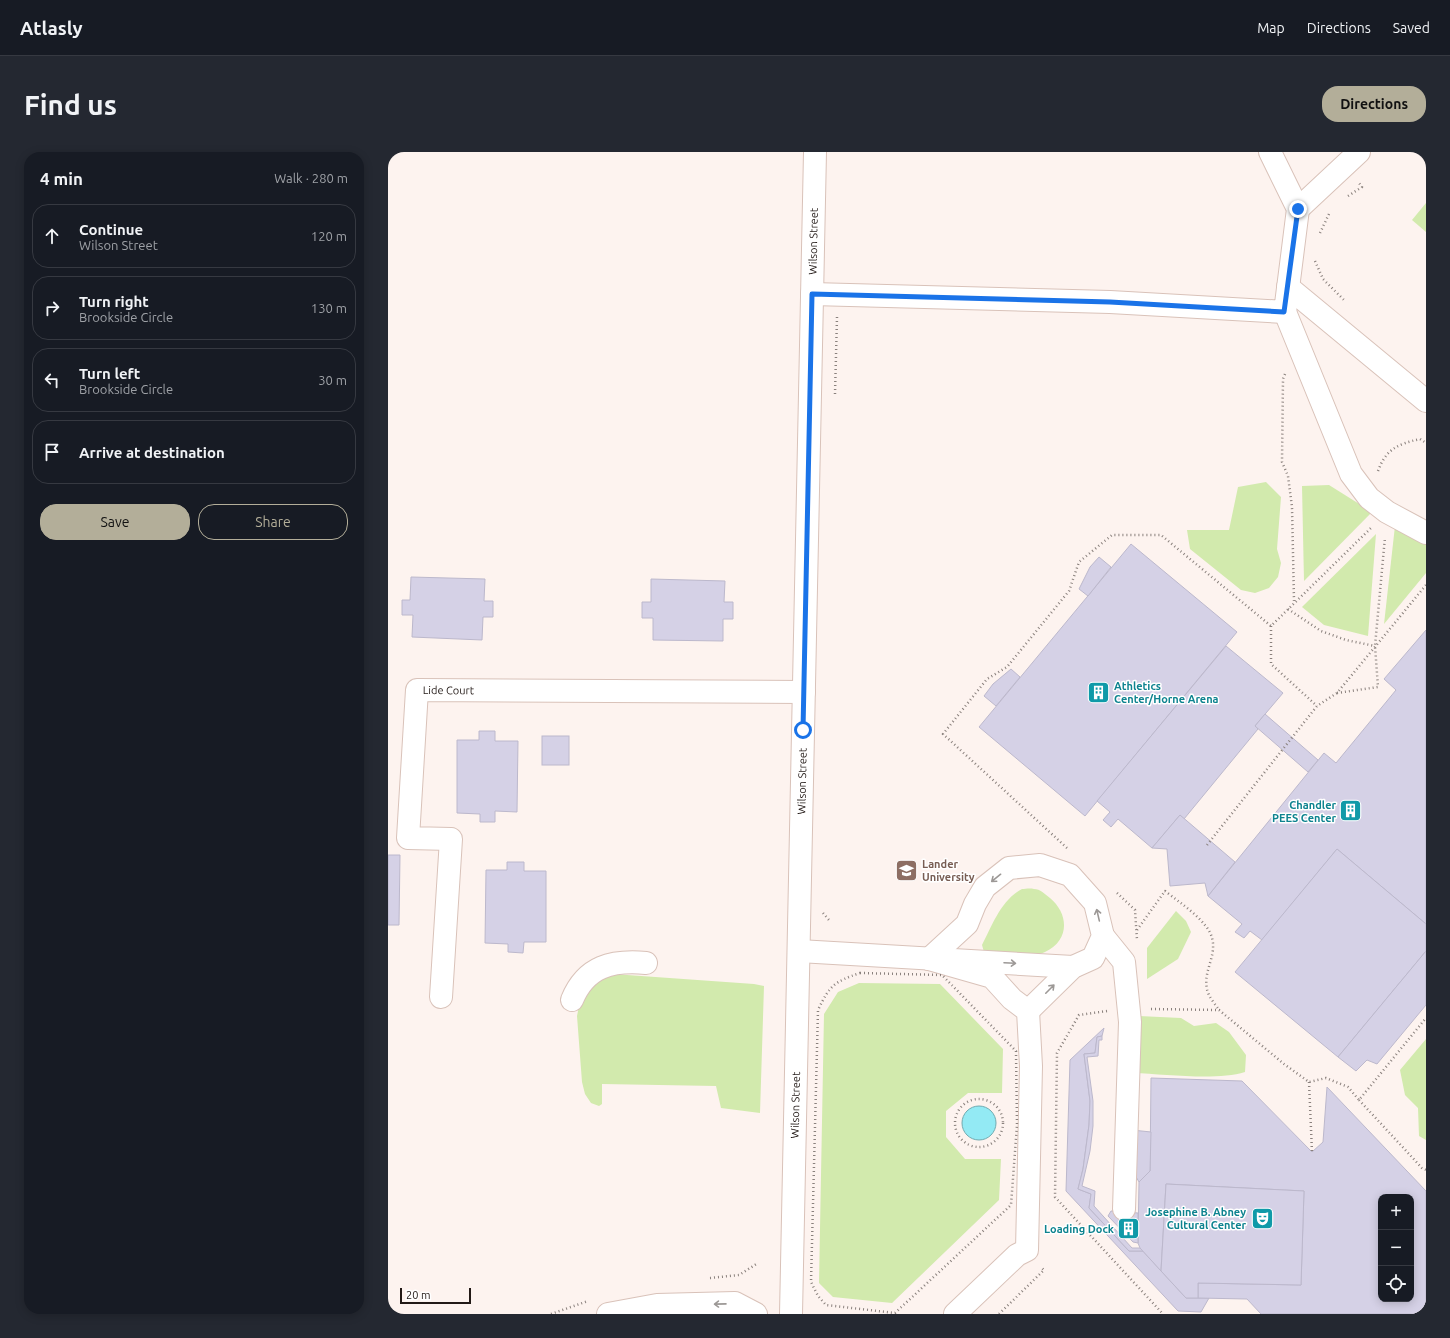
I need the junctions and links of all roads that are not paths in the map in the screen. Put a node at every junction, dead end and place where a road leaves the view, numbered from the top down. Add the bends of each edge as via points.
1 (815, 152) edge
2 (1270, 152) edge
3 (1359, 152) edge
4 (1298, 209) junction
5 (1288, 287) junction
6 (812, 294) junction
7 (1284, 312) junction
8 (1426, 401) edge
9 (1426, 533) edge
10 (804, 692) junction
11 (1103, 936) junction
12 (800, 951) junction
13 (929, 959) junction
14 (646, 963) dead end
15 (1073, 966) junction
16 (441, 997) dead end
17 (572, 1000) dead end
18 (1028, 1011) junction
19 (1124, 1209) dead end
20 (608, 1314) edge
21 (756, 1314) edge
22 (791, 1314) edge
23 (955, 1314) edge

1 - 6 street, Wilson Street
2 - 4 street
3 - 4 street
4 - 5 street
5 - 7 street
5 - 8 street
6 - 7 street via 1110,302
6 - 10 street, Wilson Street
7 - 9 street via 1351,474 1369,498 1387,512
10 - 12 street, Wilson Street
10 - 16 street, Lide Court via 417,690 408,838 451,839
11 -> 13 street via 1095,903 1070,875 1040,865 1009,868 985,887 967,924
11 - 15 street via 1093,958
11 - 19 street via 1124,962 1130,1022
12 - 13 street
12 - 22 street, Wilson Street
13 -> 15 street
13 - 18 street via 992,977 1012,999
14 - 17 street via 625,961 607,964 590,974 578,986
18 -> 15 street
18 - 23 street via 1031,1066 1027,1250 1017,1255
21 -> 20 street via 735,1303 657,1304

